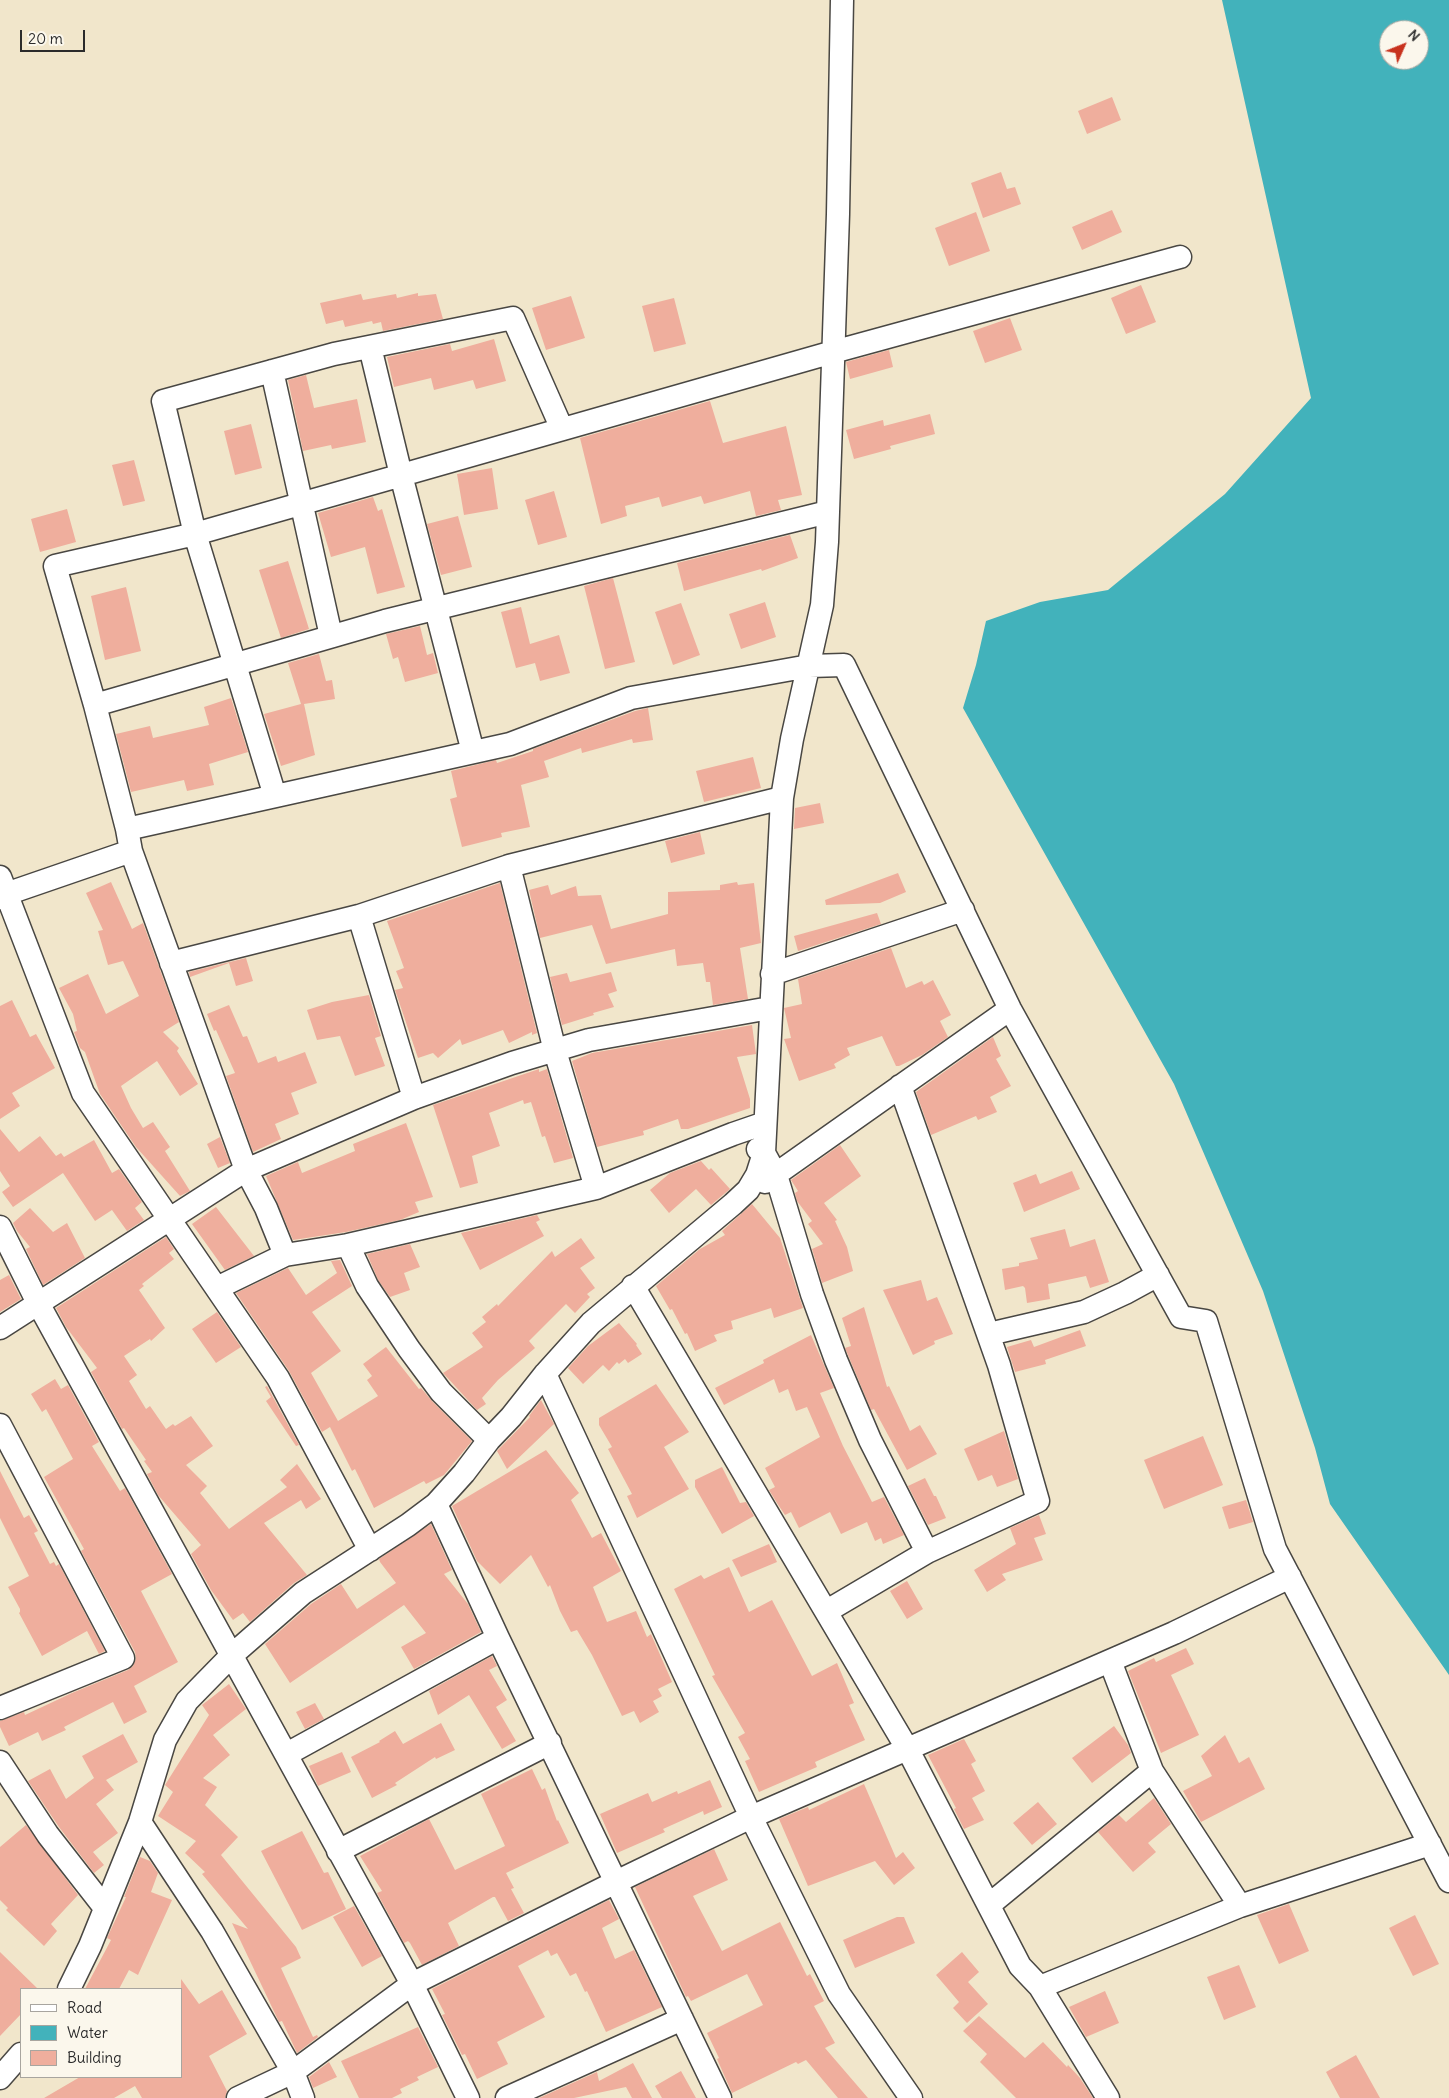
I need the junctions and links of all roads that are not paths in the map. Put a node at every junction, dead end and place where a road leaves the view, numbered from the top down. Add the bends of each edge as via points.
1 (842, 0) edge
2 (1180, 257) dead end
3 (370, 346) junction
4 (833, 352) junction
5 (272, 371) junction
6 (562, 429) junction
7 (401, 476) junction
8 (301, 504) junction
9 (828, 512) junction
10 (195, 534) junction
11 (436, 609) junction
12 (331, 636) junction
13 (234, 664) junction
14 (809, 666) junction
15 (95, 705) junction
16 (473, 752) junction
17 (274, 796) junction
18 (782, 798) junction
19 (129, 840) junction
20 (509, 866) junction
21 (2, 890) edge
22 (963, 910) junction
23 (360, 916) junction
24 (171, 963) junction
25 (772, 974) junction
26 (770, 1008) junction
27 (1010, 1009) junction
28 (555, 1050) junction
29 (900, 1086) junction
30 (414, 1098) junction
31 (765, 1123) junction
32 (733, 1134) junction
33 (764, 1154) junction
34 (246, 1170) junction
35 (776, 1174) junction
36 (596, 1188) junction
37 (733, 1204) junction
38 (169, 1219) junction
39 (0, 1227) edge
40 (348, 1245) junction
41 (285, 1255) junction
42 (1158, 1275) junction
43 (633, 1286) junction
44 (217, 1288) junction
45 (38, 1303) junction
46 (0, 1328) edge
47 (989, 1334) junction
48 (545, 1374) junction
49 (0, 1425) edge
50 (489, 1440) junction
51 (436, 1504) junction
52 (370, 1550) junction
53 (926, 1552) junction
54 (1290, 1578) junction
55 (827, 1611) junction
56 (498, 1638) junction
57 (232, 1655) junction
58 (1110, 1661) junction
59 (0, 1708) edge
60 (550, 1743) junction
61 (908, 1750) junction
62 (287, 1754) junction
63 (0, 1762) edge
64 (1152, 1771) junction
65 (752, 1817) junction
66 (140, 1822) junction
67 (1430, 1844) junction
68 (338, 1851) junction
69 (1449, 1881) edge
70 (616, 1882) junction
71 (988, 1905) junction
72 (1240, 1906) junction
73 (105, 1908) junction
74 (412, 1984) junction
75 (1040, 1987) junction
76 (69, 1988) edge
77 (682, 2019) junction
78 (20, 2055) edge
79 (293, 2072) junction
80 (0, 2078) edge
81 (238, 2098) edge
82 (303, 2098) edge
83 (468, 2098) edge
84 (507, 2098) edge
85 (720, 2098) edge
86 (911, 2098) edge
87 (1108, 2098) edge

1 - 4 street
2 - 4 street
3 - 5 street
3 - 6 street via 513,318
3 - 7 street
4 - 6 street
4 - 9 street
5 - 8 street
5 - 10 street via 163,401
6 - 7 street
7 - 8 street
7 - 11 street
8 - 10 street
8 - 12 street
9 - 11 street
9 - 14 street via 822,604
10 - 13 street
10 - 15 street via 54,566
11 - 12 street
11 - 16 street
12 - 13 street
13 - 15 street
13 - 17 street
14 - 16 street via 631,698 510,744
14 - 18 street
14 - 22 street via 844,665
15 - 19 street
16 - 17 street
17 - 19 street
18 - 20 street
18 - 25 street
19 - 21 street
19 - 24 street
20 - 23 street
20 - 28 street
21 - 38 street via 84,1092
22 - 25 street
22 - 27 street
23 - 24 street
23 - 30 street
24 - 34 street
25 - 26 street
26 - 28 street via 589,1040
26 - 31 street
27 - 29 street
27 - 42 street
28 - 30 street
28 - 36 street
29 - 35 street
29 - 47 street
30 - 34 street
31 - 32 street
31 - 33 street
32 - 33 street
32 - 36 street
33 - 35 street
33 - 37 street via 758,1175
34 - 38 street
34 - 41 street
35 - 37 street
35 - 53 street via 812,1294 836,1360 870,1440
36 - 40 street
37 - 43 street
38 - 44 street
38 - 45 street
39 - 45 street
40 - 41 street
40 - 50 street via 367,1286 409,1349 441,1392
41 - 44 street
42 - 47 street via 1084,1312
42 - 54 street via 1181,1317 1206,1321 1275,1549
43 - 48 street via 591,1323
43 - 55 street
44 - 52 street via 278,1378
45 - 46 street
45 - 57 street
47 - 53 street via 1038,1501
48 - 50 street
48 - 65 street
49 - 59 street via 123,1658
50 - 51 street
51 - 52 street
51 - 56 street
52 - 57 street via 303,1594
53 - 55 street
54 - 58 street
54 - 67 street
55 - 61 street
56 - 60 street
56 - 62 street
57 - 62 street
57 - 66 street via 187,1701 165,1740
58 - 61 street
58 - 64 street
60 - 68 street
60 - 70 street
61 - 65 street
61 - 71 street
62 - 68 street
63 - 73 street via 48,1835
64 - 71 street
64 - 72 street
65 - 70 street
65 - 86 street via 839,1994
66 - 73 street
66 - 79 street via 212,1931
67 - 69 street
67 - 72 street
68 - 74 street
70 - 74 street
70 - 77 street
71 - 75 street via 1020,1966
72 - 75 street
73 - 76 street
74 - 79 street
74 - 83 street
75 - 87 street
77 - 84 street
77 - 85 street
78 - 80 street
79 - 81 street
79 - 82 street

